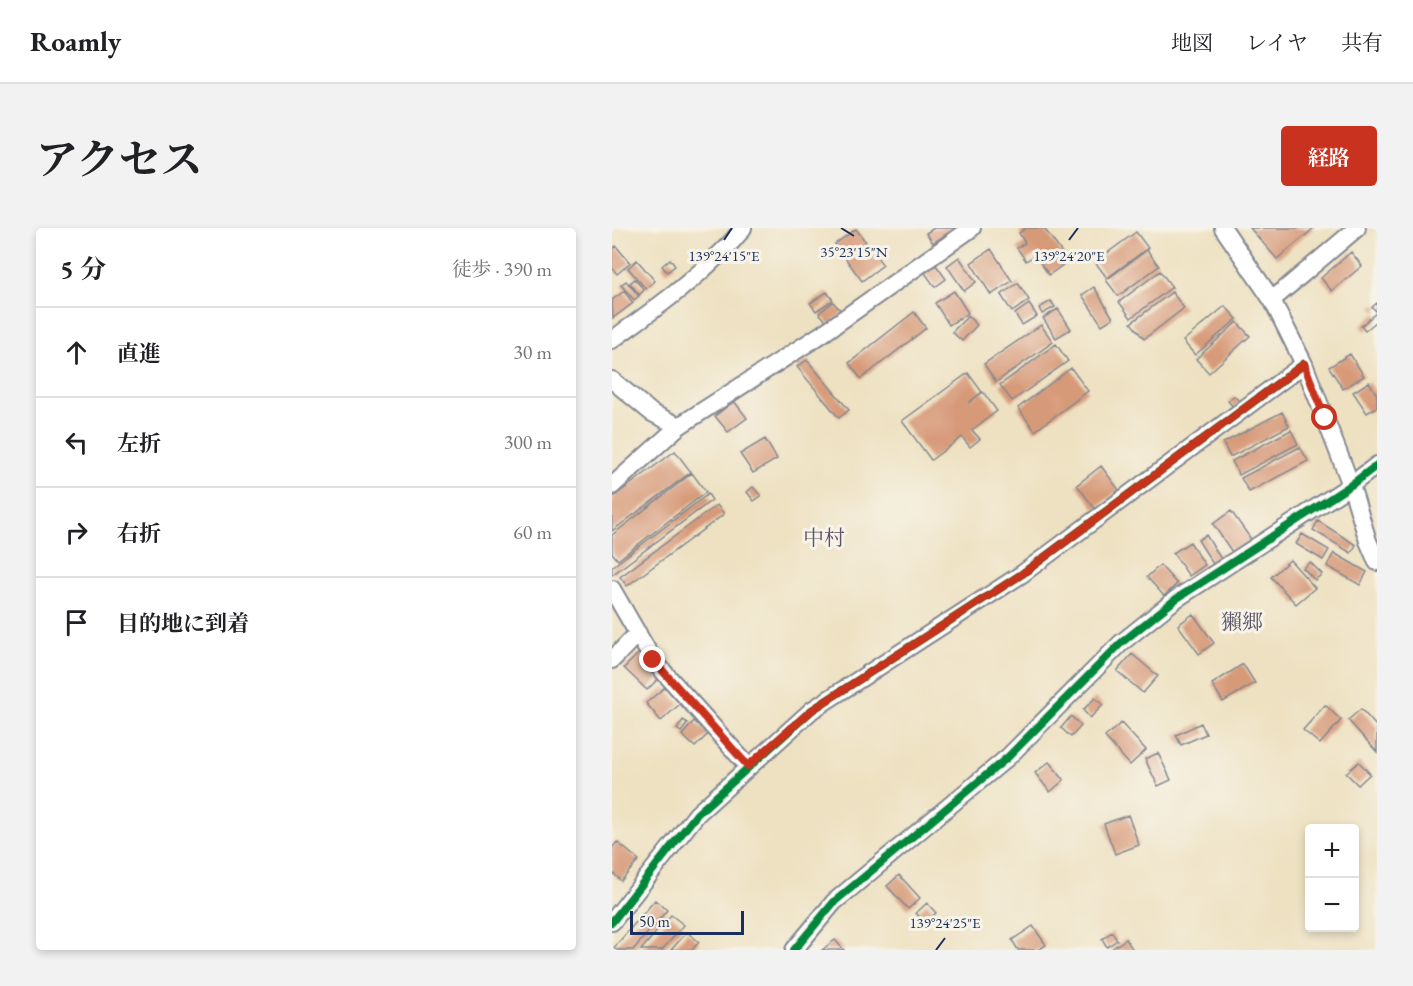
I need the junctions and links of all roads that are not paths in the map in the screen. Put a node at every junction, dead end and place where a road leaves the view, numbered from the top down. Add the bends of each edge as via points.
1 (743, 228) edge
2 (972, 228) edge
3 (1223, 228) edge
4 (1357, 228) edge
5 (1272, 300) junction
6 (612, 339) edge
7 (1304, 364) junction
8 (612, 380) edge
9 (679, 426) junction
10 (1377, 465) edge
11 (612, 486) edge
12 (1351, 486) junction
13 (1377, 562) edge
14 (612, 589) edge
15 (638, 633) junction
16 (612, 660) edge
17 (748, 766) junction
18 (612, 922) edge
19 (794, 950) edge

1 - 6 street via 699,274
2 - 9 street via 822,334
3 - 5 street
4 - 5 street
5 - 7 street
7 - 12 street
7 - 17 street via 1022,574 812,710
8 - 9 street via 652,413
9 - 11 street
10 - 12 street
12 - 13 street
12 - 19 street via 1176,599 1121,644 1008,757 834,902
14 - 15 street
15 - 16 street
15 - 17 street via 653,660
17 - 18 street via 697,814

